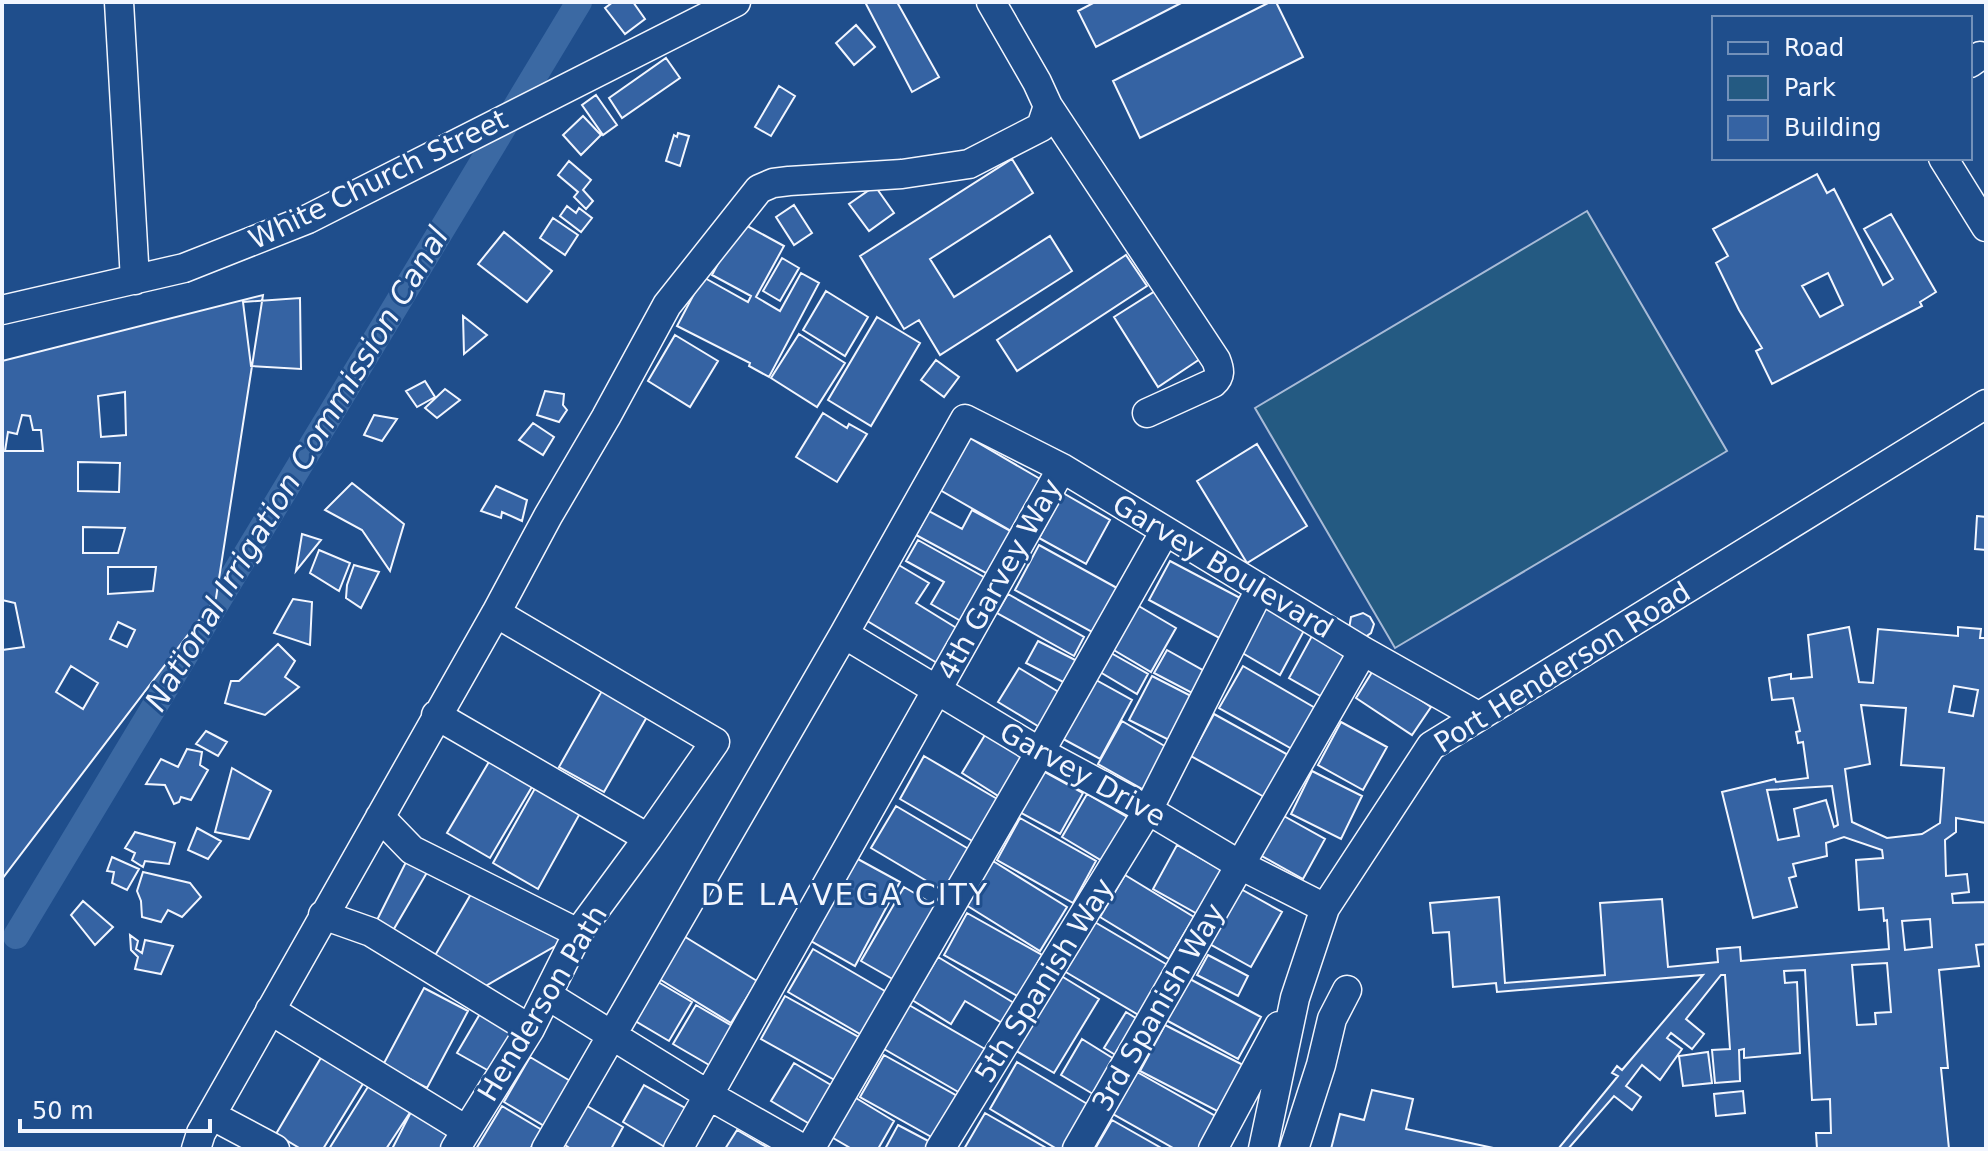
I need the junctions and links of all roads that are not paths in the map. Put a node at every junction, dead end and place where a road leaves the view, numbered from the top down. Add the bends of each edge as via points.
1 (119, 2) edge
2 (736, 2) edge
3 (991, 2) edge
4 (1048, 106) junction
5 (1944, 160) edge
6 (1986, 227) edge
7 (135, 280) junction
8 (2, 310) edge
9 (1986, 404) edge
10 (1147, 413) dead end
11 (1062, 468) junction
12 (1165, 531) junction
13 (1260, 589) junction
14 (496, 613) junction
15 (844, 634) junction
16 (1363, 651) junction
17 (937, 691) junction
18 (436, 715) junction
19 (1478, 716) junction
20 (1040, 752) junction
21 (1148, 810) junction
22 (380, 817) junction
23 (648, 838) junction
24 (1240, 865) junction
25 (1325, 908) junction
26 (323, 915) junction
27 (578, 933) junction
28 (1347, 990) dead end
29 (547, 995) junction
30 (1295, 998) junction
31 (270, 1010) junction
32 (530, 1029) junction
33 (613, 1035) junction
34 (710, 1096) junction
35 (211, 1115) junction
36 (461, 1140) edge
37 (196, 1149) edge
38 (275, 1149) edge
39 (546, 1149) edge
40 (678, 1149) edge
41 (803, 1149) edge
42 (810, 1149) edge
43 (940, 1149) edge
44 (1077, 1149) edge
45 (1213, 1149) edge
46 (1263, 1149) edge
47 (1294, 1149) edge

1 - 7 street
2 - 7 street, White Church Street via 308,219 184,268
3 - 4 street
4 - 10 street via 1219,368 1213,383
4 - 14 street via 1041,127 969,164 789,181 759,189 667,305
5 - 6 street
7 - 8 street, White Church Street
9 - 19 street, Port Henderson Road
11 - 12 street, Garvey Boulevard
11 - 15 street, Garvey Boulevard via 965,419
11 - 17 street, 4th Garvey Way
12 - 13 street, Garvey Boulevard
12 - 20 street
13 - 16 street, Garvey Boulevard
13 - 21 street, 5th Spanish Way
14 - 18 street
14 - 23 street, Henderson Path via 715,742
15 - 17 street, Garvey Drive
15 - 33 street
16 - 19 street, Garvey Boulevard
16 - 24 street, 3rd Spanish Way
17 - 20 street, Garvey Drive
17 - 34 street, 4th Garvey Way
18 - 22 street
18 - 23 street
19 - 25 street, Port Henderson Road via 1431,746
20 - 21 street, Garvey Drive
20 - 42 street
21 - 24 street, Garvey Drive
21 - 43 street, 5th Spanish Way
22 - 26 street
22 - 27 street via 412,850
23 - 27 street, Henderson Path
24 - 25 street, Garvey Drive
24 - 44 street, 3rd Spanish Way
25 - 30 street, Port Henderson Road
26 - 31 street
26 - 32 street via 371,932
27 - 29 street, Henderson Path
28 - 47 street via 1332,1019
29 - 32 street, Henderson Path
29 - 33 street
30 - 45 street
30 - 46 street, Port Henderson Road
31 - 35 street
31 - 36 street
32 - 36 street, Henderson Path
33 - 34 street
33 - 39 street
34 - 40 street, 4th Garvey Way
34 - 41 street
35 - 37 street
35 - 38 street

